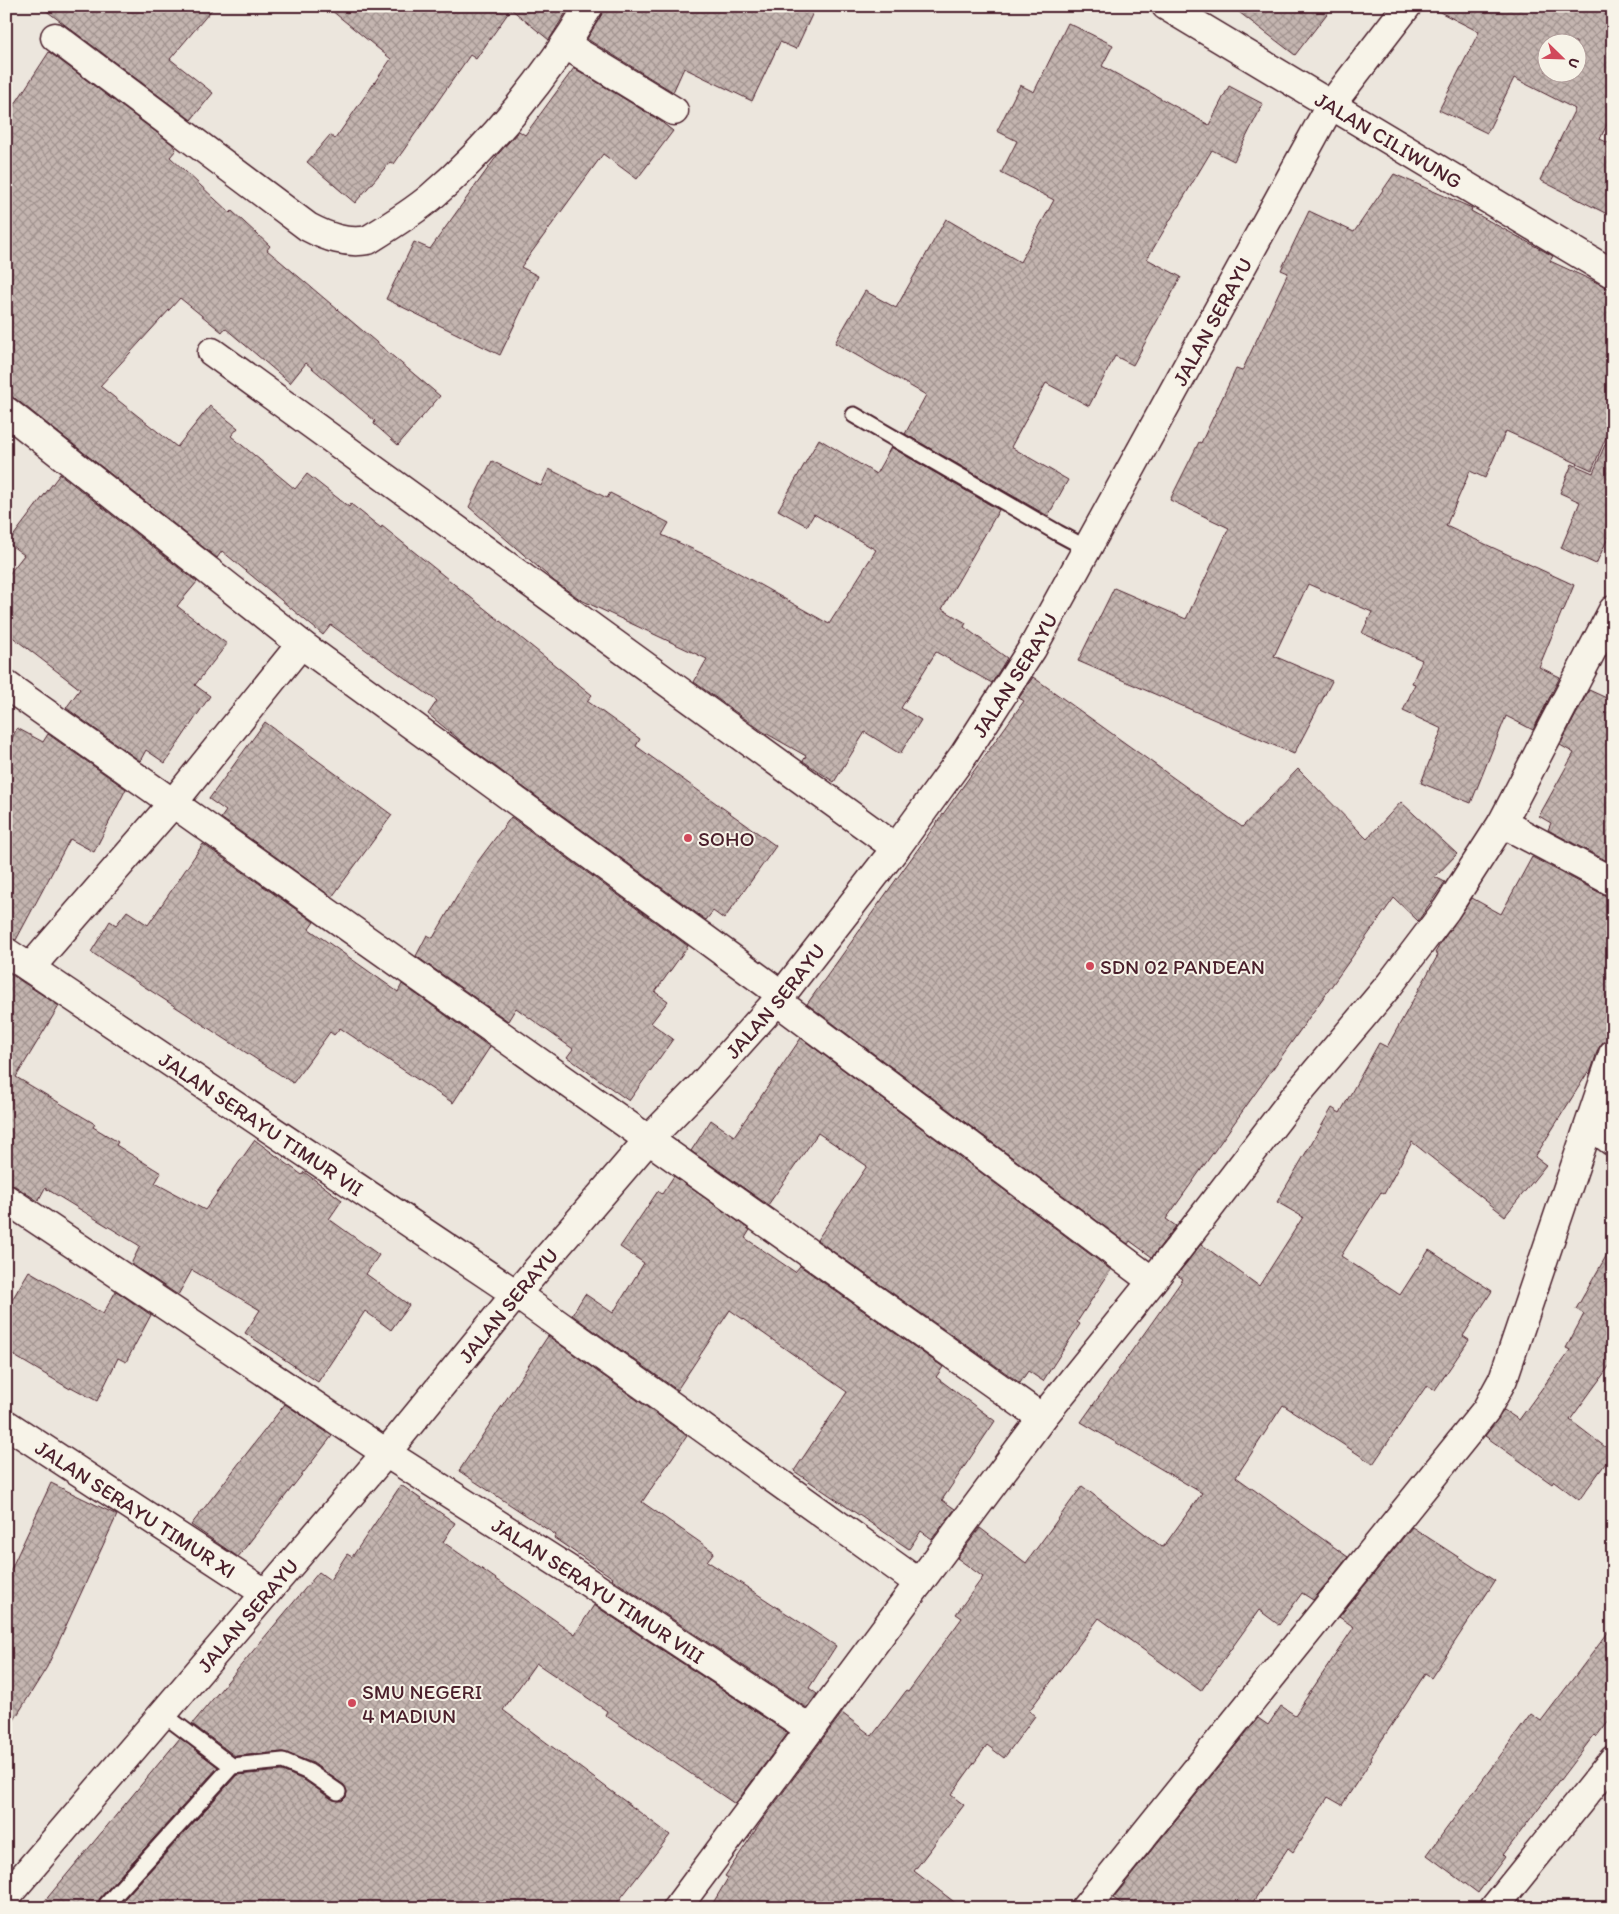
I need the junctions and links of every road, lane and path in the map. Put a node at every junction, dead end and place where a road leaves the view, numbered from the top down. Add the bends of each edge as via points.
1 (589, 6) edge
2 (1166, 6) edge
3 (1407, 6) edge
4 (54, 37) dead end
5 (566, 45) junction
6 (1330, 106) junction
7 (674, 111) dead end
8 (1613, 274) edge
9 (212, 352) dead end
10 (6, 411) edge
11 (854, 415) dead end
12 (1088, 549) junction
13 (1613, 610) edge
14 (301, 644) junction
15 (6, 685) edge
16 (173, 803) junction
17 (1502, 824) junction
18 (896, 848) junction
19 (1613, 882) edge
20 (6, 952) edge
21 (30, 968) junction
22 (779, 998) junction
23 (1613, 1054) edge
24 (1590, 1125) junction
25 (649, 1139) junction
26 (1613, 1142) edge
27 (6, 1199) edge
28 (1152, 1280) junction
29 (516, 1294) junction
30 (1042, 1418) junction
31 (6, 1424) edge
32 (386, 1453) junction
33 (919, 1583) junction
34 (265, 1593) junction
35 (163, 1714) junction
36 (810, 1728) junction
37 (1613, 1760) edge
38 (232, 1766) junction
39 (338, 1792) dead end
40 (6, 1897) edge
41 (107, 1904) dead end
42 (677, 1908) edge
43 (1085, 1908) edge
44 (1494, 1908) edge

1 - 5 street
2 - 6 street, JALAN CILIWUNG
3 - 6 street, JALAN SERAYU
4 - 5 street via 308,227 332,238 357,242 368,240 430,197 497,132
5 - 7 street
6 - 8 street, JALAN CILIWUNG
6 - 12 street, JALAN SERAYU
9 - 18 street
10 - 14 street
11 - 12 lane
12 - 18 street, JALAN SERAYU via 1032,650 966,753
13 - 17 street
14 - 16 street
14 - 22 street
15 - 16 street
16 - 21 street
16 - 25 street
17 - 19 street
17 - 28 street via 1446,910 1390,984 1293,1099
18 - 22 street, JALAN SERAYU
20 - 21 street, JALAN SERAYU TIMUR VII
21 - 29 street, JALAN SERAYU TIMUR VII
22 - 25 street, JALAN SERAYU
22 - 28 street
23 - 24 street
24 - 26 street
24 - 43 street via 1503,1379 1486,1410
25 - 29 street, JALAN SERAYU
25 - 30 street
27 - 32 street, JALAN SERAYU TIMUR VIII
28 - 30 street
29 - 32 street, JALAN SERAYU
29 - 33 street, JALAN SERAYU TIMUR VII
30 - 33 street
31 - 34 street, JALAN SERAYU TIMUR XI
32 - 34 street, JALAN SERAYU
32 - 36 street, JALAN SERAYU TIMUR VIII
33 - 36 street
34 - 35 street, JALAN SERAYU
35 - 38 lane
35 - 40 street, JALAN SERAYU
36 - 42 street
37 - 44 street
38 - 39 lane via 283,1761 308,1772
38 - 41 lane

